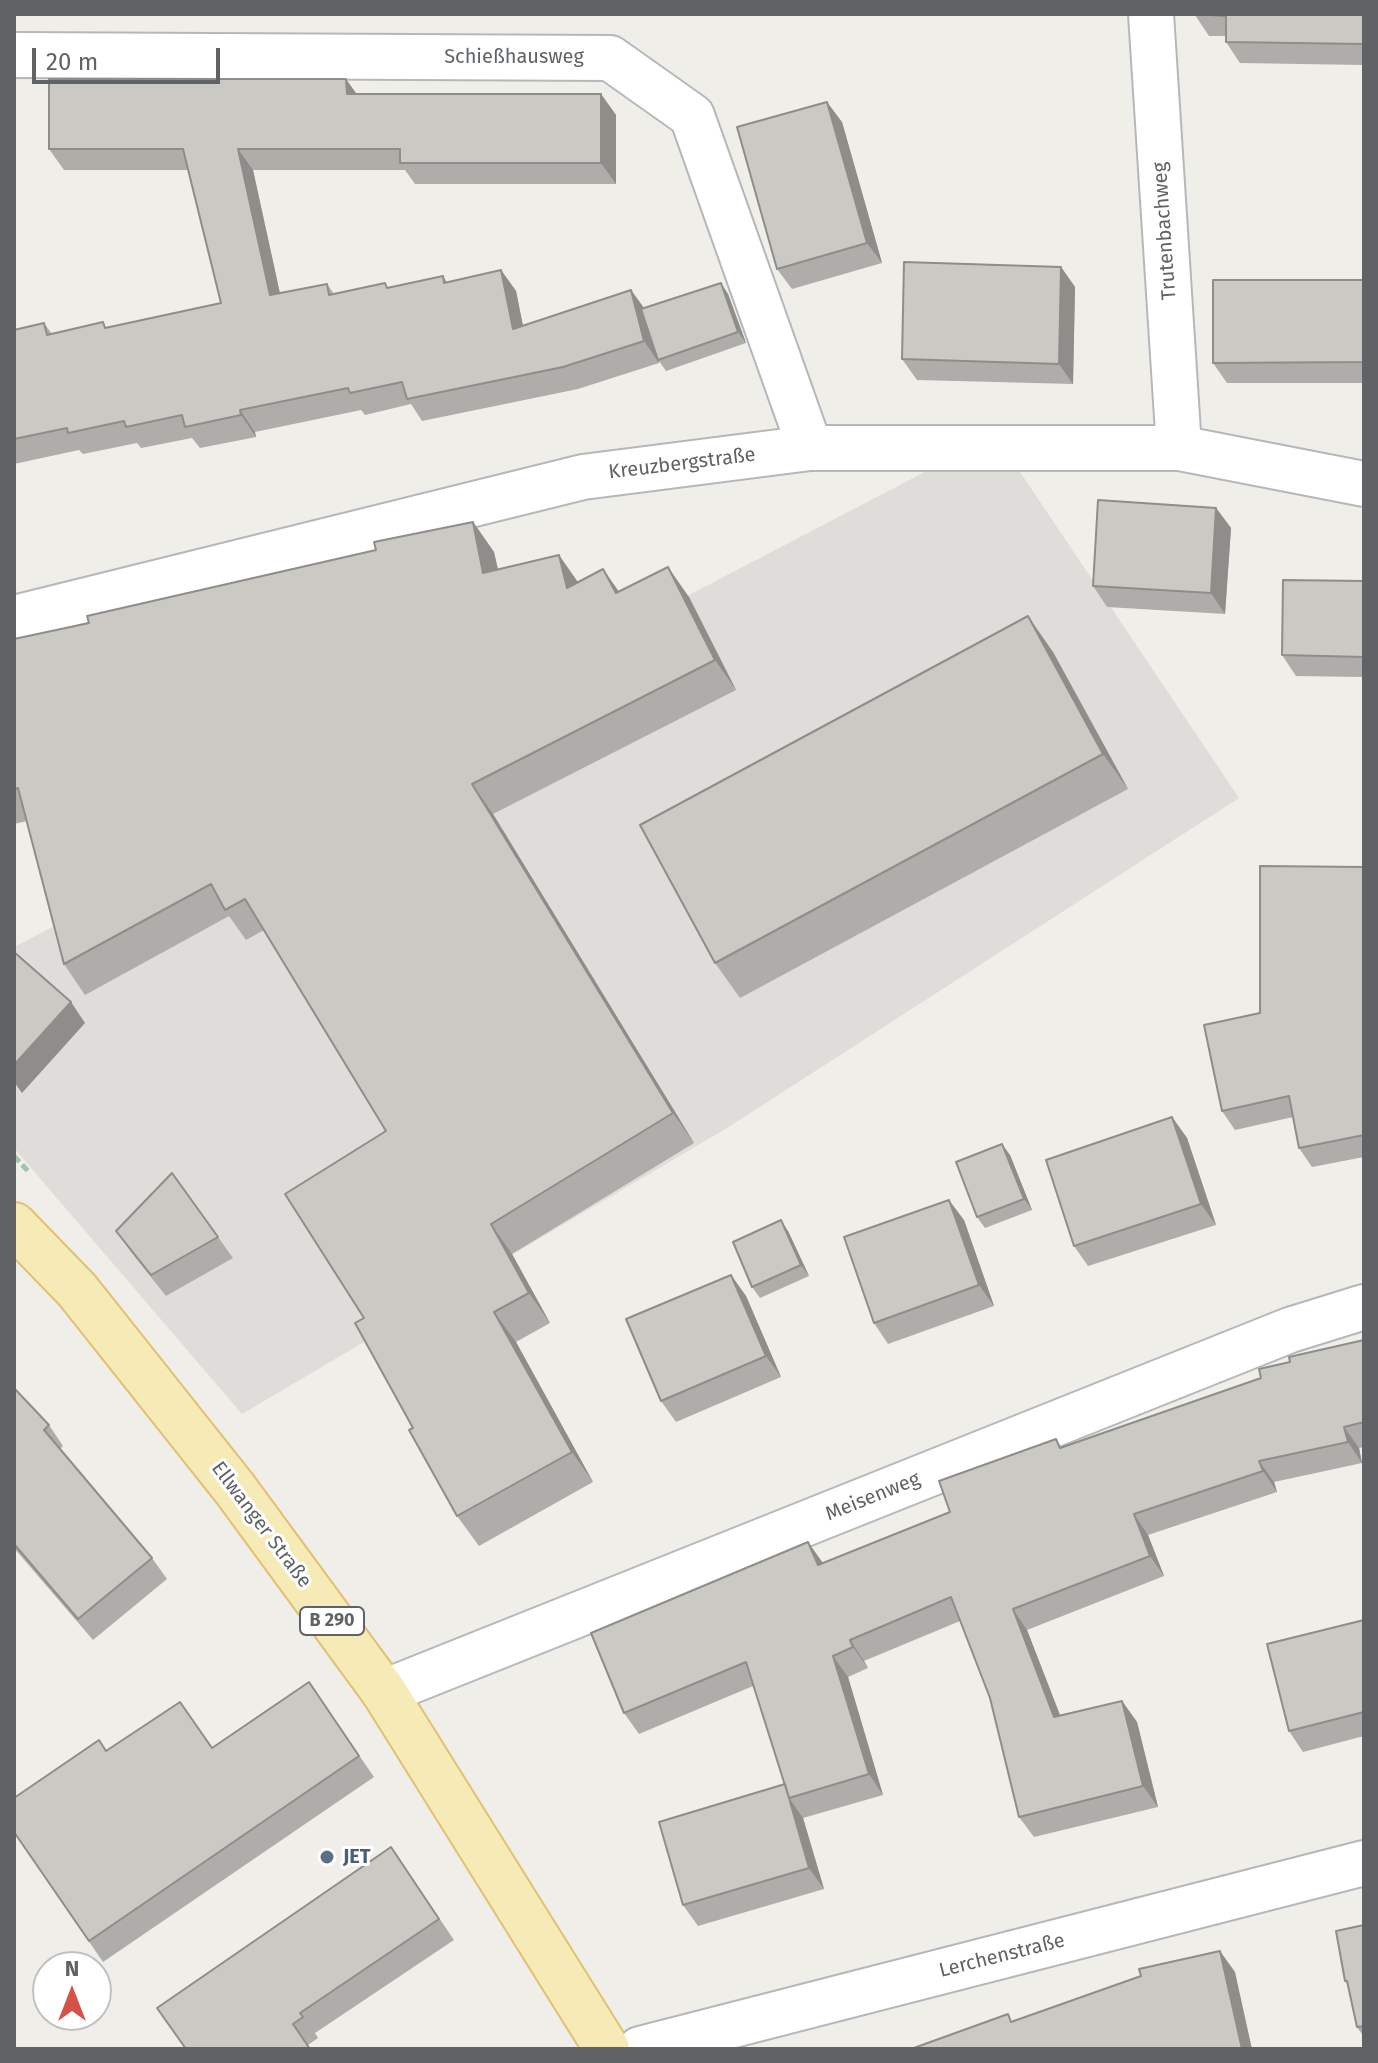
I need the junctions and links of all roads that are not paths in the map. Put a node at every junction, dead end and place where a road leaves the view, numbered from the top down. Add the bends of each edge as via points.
1 (1151, 14) edge
2 (14, 55) edge
3 (810, 448) junction
4 (1179, 448) junction
5 (1364, 484) edge
6 (14, 618) edge
7 (14, 1225) edge
8 (1364, 1307) edge
9 (384, 1692) junction
10 (1364, 1863) edge
11 (607, 2049) edge
12 (640, 2049) edge

1 - 4 street, Trutenbachweg
2 - 3 street, Schießhausweg via 610,58 692,116
3 - 4 street, Kreuzbergstraße
3 - 6 street, Kreuzbergstraße via 583,477
4 - 5 street, Kreuzbergstraße
7 - 9 main road, Ellwanger Straße / B 290 via 77,1290 235,1489
8 - 9 street, Meisenweg via 1290,1330
9 - 11 main road, Ellwanger Straße / B 290
10 - 12 street, Lerchenstraße

